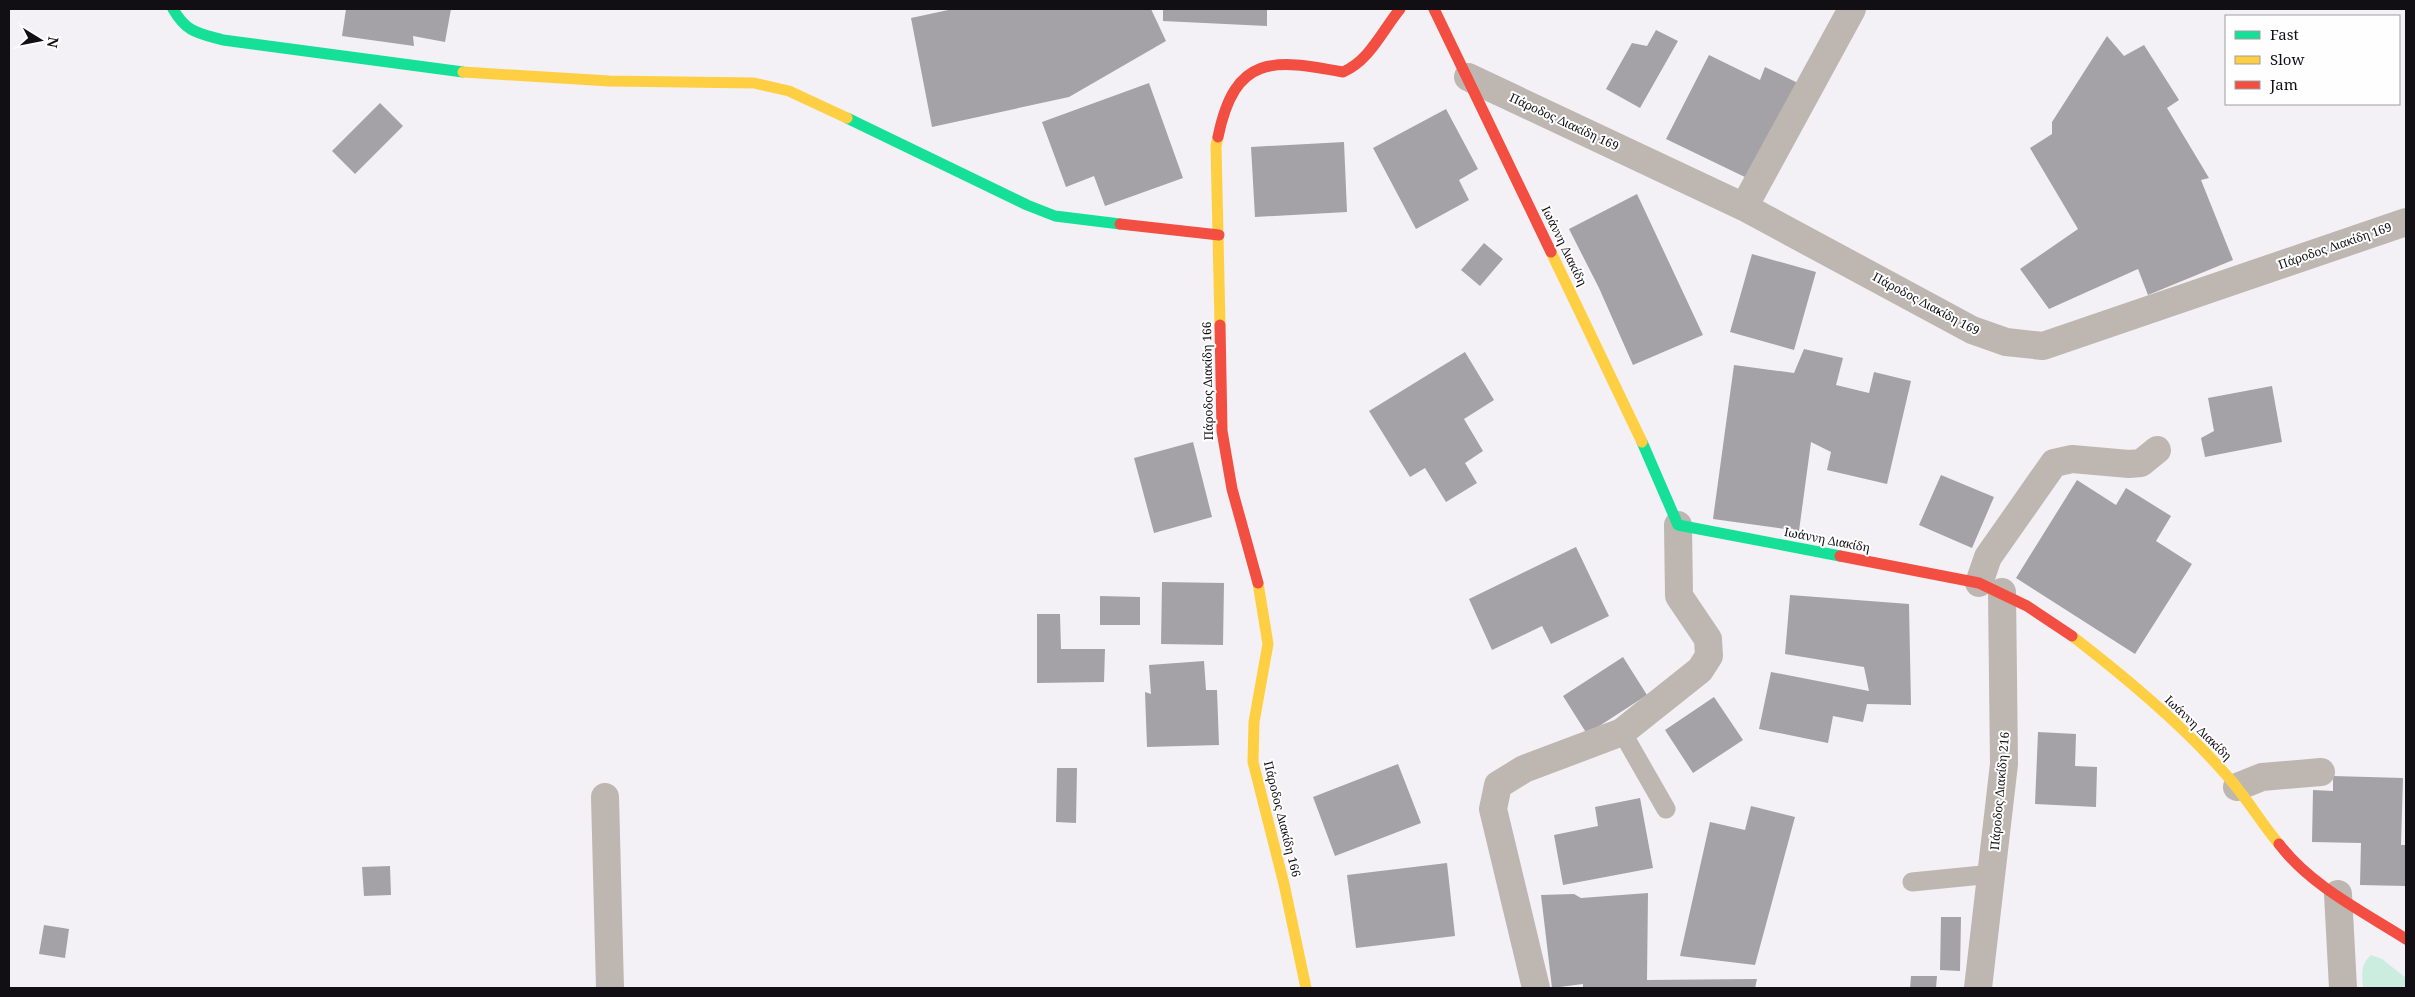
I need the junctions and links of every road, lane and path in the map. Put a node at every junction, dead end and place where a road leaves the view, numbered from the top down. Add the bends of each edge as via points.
1 (173, 9) edge
2 (1400, 9) edge
3 (1434, 9) edge
4 (1852, 9) edge
5 (1468, 77) junction
6 (1744, 206) junction
7 (2406, 222) edge
8 (1219, 235) junction
9 (2157, 450) dead end
10 (1678, 525) junction
11 (1990, 588) junction
12 (1622, 732) junction
13 (2321, 772) dead end
14 (2237, 787) junction
15 (605, 797) dead end
16 (1666, 808) dead end
17 (1992, 874) junction
18 (1912, 882) dead end
19 (2338, 894) junction
20 (2406, 940) edge
21 (610, 988) edge
22 (1306, 988) edge
23 (1536, 988) edge
24 (1978, 988) edge
25 (2343, 988) edge

1 - 8 street via 189,30 223,40 431,68 494,75 626,82 754,83 776,87 821,105 1055,216
2 - 8 street, Πάροδος Διακίδη 166 via 1367,53 1348,71 1281,63 1267,64 1248,72 1230,98 1219,128 1215,180
3 - 5 street, Ιωάννη Διακίδη
4 - 6 street
5 - 6 street, Πάροδος Διακίδη 169
5 - 10 street, Ιωάννη Διακίδη via 1661,482
6 - 7 street, Πάροδος Διακίδη 169 via 1972,330 2006,342 2043,346
8 - 22 street, Πάροδος Διακίδη 166 via 1220,392 1225,459 1260,589 1268,644 1254,722 1254,762
9 - 11 street via 2141,463 2072,459 2054,463 1988,557
10 - 11 street, Ιωάννη Διακίδη
10 - 12 street via 1679,596 1708,639 1709,656 1700,670
11 - 14 street, Ιωάννη Διακίδη via 2038,614 2129,682
11 - 17 street, Πάροδος Διακίδη 216 via 2004,764
12 - 16 lane
12 - 23 street via 1524,769 1498,785 1493,809
13 - 14 street via 2262,777
14 - 19 street, Ιωάννη Διακίδη via 2284,851 2300,867
15 - 21 street
17 - 18 lane
17 - 24 street, Πάροδος Διακίδη 216
19 - 20 street, Ιωάννη Διακίδη
19 - 25 street

